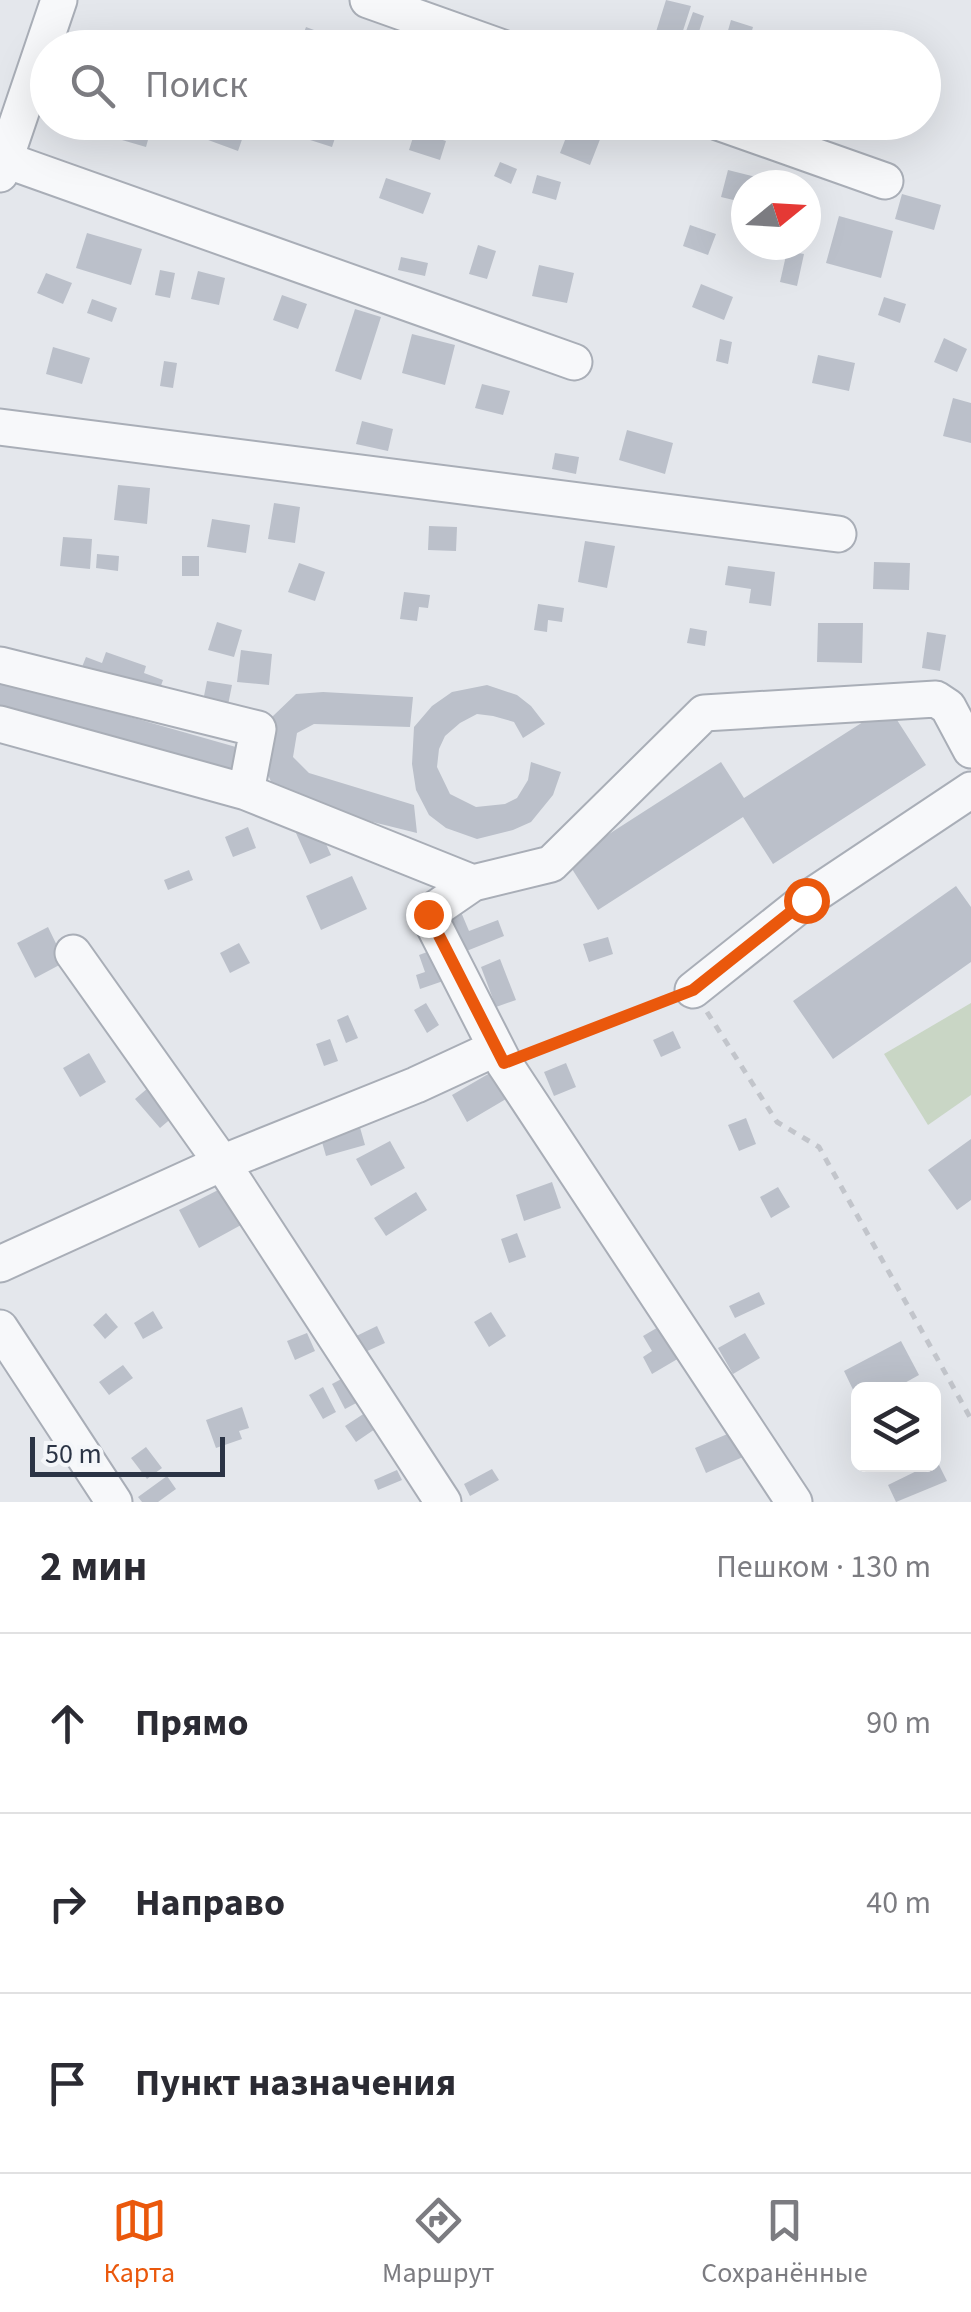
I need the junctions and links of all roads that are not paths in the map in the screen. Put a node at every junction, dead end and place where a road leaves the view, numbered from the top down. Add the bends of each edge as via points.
1 (60, 0) edge
2 (368, 0) edge
3 (49, 30) edge
4 (453, 30) edge
5 (30, 85) edge
6 (769, 140) edge
7 (2, 164) edge
8 (885, 181) dead end
9 (574, 362) dead end
10 (0, 427) edge
11 (838, 534) dead end
12 (0, 665) edge
13 (0, 724) edge
14 (971, 750) edge
15 (971, 790) edge
16 (246, 792) junction
17 (473, 883) junction
18 (73, 954) dead end
19 (693, 990) road end
20 (500, 1055) junction
21 (222, 1163) junction
22 (0, 1264) edge
23 (0, 1328) edge
24 (114, 1502) edge
25 (442, 1502) edge
26 (794, 1502) edge

1 - 3 lane
2 - 4 lane
5 - 7 lane
6 - 8 lane
7 - 9 lane
10 - 11 lane
12 - 16 lane via 258,729
13 - 16 lane
14 - 17 lane via 936,699 704,713 551,864
15 - 19 lane via 806,900
16 - 17 lane
17 - 20 lane via 428,914
18 - 21 lane
20 - 21 lane
20 - 26 lane
21 - 22 lane
21 - 25 lane
23 - 24 lane

